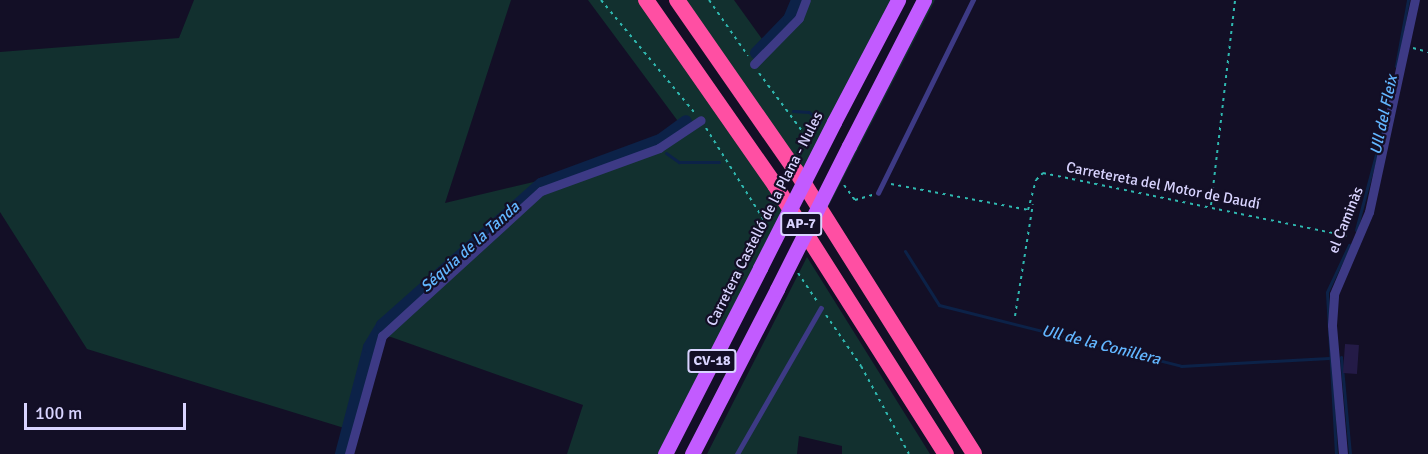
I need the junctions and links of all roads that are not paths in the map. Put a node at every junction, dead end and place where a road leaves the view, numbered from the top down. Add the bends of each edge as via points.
1 (646, 0) edge
2 (677, 0) edge
3 (806, 0) edge
4 (898, 0) edge
5 (924, 0) edge
6 (973, 0) edge
7 (1415, 0) edge
8 (754, 64) road end
9 (701, 120) road end
10 (878, 193) dead end
11 (821, 308) road end
12 (349, 454) edge
13 (665, 454) edge
14 (692, 454) edge
15 (737, 454) edge
16 (946, 454) edge
17 (974, 454) edge
18 (1343, 454) edge

1 - 16 highway, AP-7 via 775,185
2 - 17 highway, AP-7 via 796,171
3 - 8 street via 799,18
4 - 13 main road, Carretera Castelló de la Plana - Nules / CV-18, bridge
5 - 14 main road, CV-18, bridge
6 - 10 lane
7 - 18 street, el Caminàs via 1380,173 1334,294 1332,325
9 - 12 street via 659,148 541,191 382,336
11 - 15 lane

